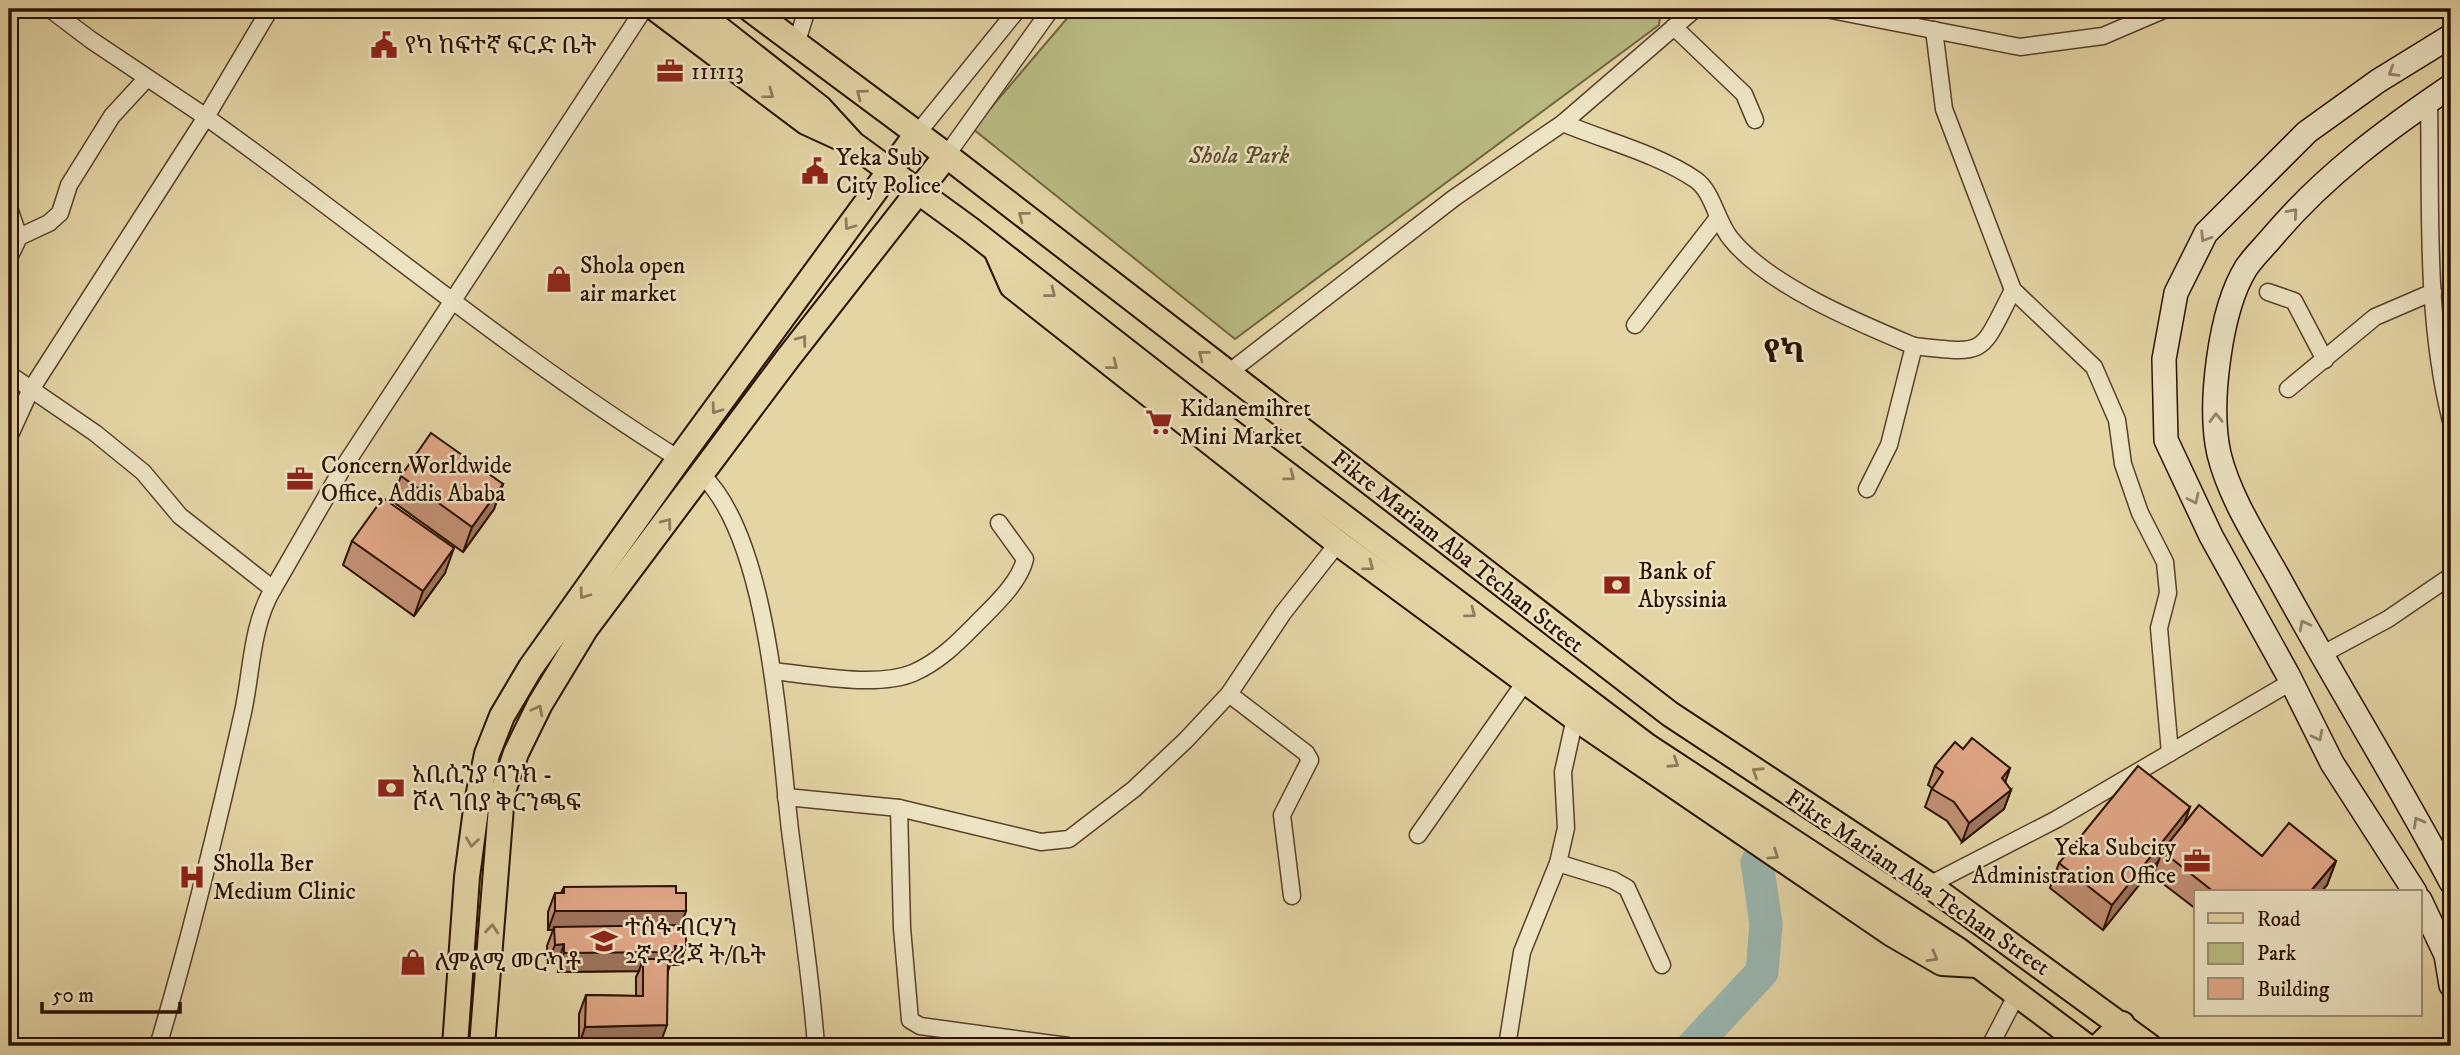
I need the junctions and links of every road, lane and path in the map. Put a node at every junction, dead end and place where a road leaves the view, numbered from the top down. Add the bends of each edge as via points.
1 (50, 9) edge
2 (270, 9) edge
3 (644, 9) edge
4 (656, 9) edge
5 (694, 9) edge
6 (750, 9) edge
7 (807, 9) edge
8 (1018, 9) edge
9 (1051, 9) edge
10 (1695, 9) edge
11 (1826, 9) edge
12 (2166, 9) edge
13 (1674, 27) junction
14 (1934, 30) junction
15 (2451, 36) edge
16 (796, 45) junction
17 (147, 78) junction
18 (2451, 86) edge
19 (2429, 101) junction
20 (206, 117) junction
21 (1755, 120) dead end
22 (1563, 123) junction
23 (916, 135) junction
24 (853, 144) junction
25 (946, 156) junction
26 (889, 169) junction
27 (917, 191) junction
28 (9, 208) edge
29 (1717, 219) junction
30 (19, 237) junction
31 (997, 251) junction
32 (9, 258) edge
33 (2013, 290) junction
34 (2268, 292) dead end
35 (2433, 292) junction
36 (454, 303) junction
37 (1635, 325) dead end
38 (1914, 346) junction
39 (2325, 360) junction
40 (9, 374) edge
41 (1227, 374) junction
42 (2288, 389) dead end
43 (30, 391) junction
44 (2451, 421) edge
45 (9, 437) edge
46 (679, 459) junction
47 (703, 476) junction
48 (1867, 489) dead end
49 (999, 523) dead end
50 (1338, 543) junction
51 (2451, 576) edge
52 (273, 589) junction
53 (2321, 655) junction
54 (773, 671) junction
55 (1525, 682) junction
56 (2291, 682) junction
57 (1228, 694) junction
58 (1670, 714) junction
59 (1575, 719) junction
60 (1647, 746) junction
61 (2169, 753) junction
62 (786, 797) junction
63 (899, 808) junction
64 (1418, 835) dead end
65 (1558, 863) junction
66 (2451, 882) edge
67 (1929, 885) junction
68 (2414, 890) edge
69 (1292, 896) dead end
70 (2422, 904) edge
71 (1662, 965) dead end
72 (1978, 965) junction
73 (462, 968) junction
74 (489, 969) junction
75 (2451, 985) edge
76 (2017, 994) junction
77 (2122, 1024) junction
78 (158, 1046) edge
79 (455, 1046) edge
80 (482, 1046) edge
81 (816, 1046) edge
82 (1068, 1046) edge
83 (1507, 1046) edge
84 (1990, 1046) edge
85 (2086, 1046) edge
86 (2099, 1046) edge
87 (2149, 1046) edge

1 - 17 street
2 - 20 street
3 - 36 street
4 -> 24 main road via 806,122
5 - 24 main road, Fikre Mariam Aba Techan Street via 820,108
6 - 16 main road, Fikre Mariam Aba Techan Street
7 - 16 street
8 - 23 street
9 - 25 street
10 - 13 street
11 - 14 street
12 - 14 street via 2103,36 2020,47
13 - 21 street via 1744,94
13 - 22 street
14 - 33 street via 1944,109
15 -> 56 main road via 2307,132 2206,233 2176,293 2164,359 2166,440 2211,536
23 -> 16 main road, Fikre Mariam Aba Techan Street
17 - 20 street
17 - 30 street via 112,116 69,185 60,213
18 - 19 main road
19 - 35 street
53 -> 19 main road via 2241,508 2219,454 2216,401 2226,317 2246,268 2312,191
20 - 36 street
20 - 43 street
22 - 29 street via 1698,181
22 - 41 street via 1454,198
23 - 25 main road, Fikre Mariam Aba Techan Street
23 - 26 main road
24 - 26 main road, Fikre Mariam Aba Techan Street
25 - 27 main road
41 -> 25 main road, Fikre Mariam Aba Techan Street
26 - 27 main road, Fikre Mariam Aba Techan Street
26 -> 46 main road
27 - 31 main road, Fikre Mariam Aba Techan Street
47 -> 27 main road
28 - 30 street
29 - 37 street
29 - 38 street via 1732,241 1796,291
30 - 32 street
31 -> 50 main road via 1012,286
31 -> 60 main road, Fikre Mariam Aba Techan Street
33 - 38 street via 1976,349 1966,353
33 - 61 street via 2094,367 2117,420 2123,464 2140,513 2165,562 2168,593 2159,628
34 - 39 street via 2294,301
35 - 39 street via 2375,317
35 - 44 street
36 - 46 street via 548,374
36 - 52 street via 341,471
38 - 48 street via 1889,445
39 - 42 street
40 - 43 street
41 - 58 main road, Fikre Mariam Aba Techan Street
43 - 45 street
43 - 52 street via 106,441 143,472 180,516
46 -> 73 main road via 531,667 502,716 487,754 477,802
47 - 54 street via 720,493 733,519 756,592
74 -> 47 main road via 502,794 516,753 586,628
49 - 54 street via 1025,559 1022,569 990,610 934,662 910,674 888,677 850,679
50 -> 55 main road
50 - 57 street
51 - 53 street via 2388,619
52 - 78 street via 260,611 244,710 187,948
66 -> 53 main road
54 - 62 street
55 - 59 main road
55 - 64 street
56 - 61 street
56 -> 68 main road via 2332,763
57 - 63 street via 1134,789 1069,839 1041,842
57 - 69 street via 1310,760 1282,816
58 - 60 main road
67 -> 58 main road, Fikre Mariam Aba Techan Street
59 - 65 street via 1563,772 1566,828
59 -> 72 main road via 1892,934 1941,963
60 -> 72 main road, Fikre Mariam Aba Techan Street
61 - 67 street via 2057,819
62 - 63 street
62 - 81 street
63 - 82 street via 910,1020 920,1026
65 - 71 street via 1627,888
65 - 83 street via 1522,952
67 - 77 main road, Fikre Mariam Aba Techan Street
70 - 75 main road via 2446,955
72 - 76 main road, Fikre Mariam Aba Techan Street
73 - 74 main road
73 - 79 main road
74 - 80 main road
76 - 84 street
76 - 85 main road, Fikre Mariam Aba Techan Street
77 - 86 main road
77 - 87 main road, Fikre Mariam Aba Techan Street

